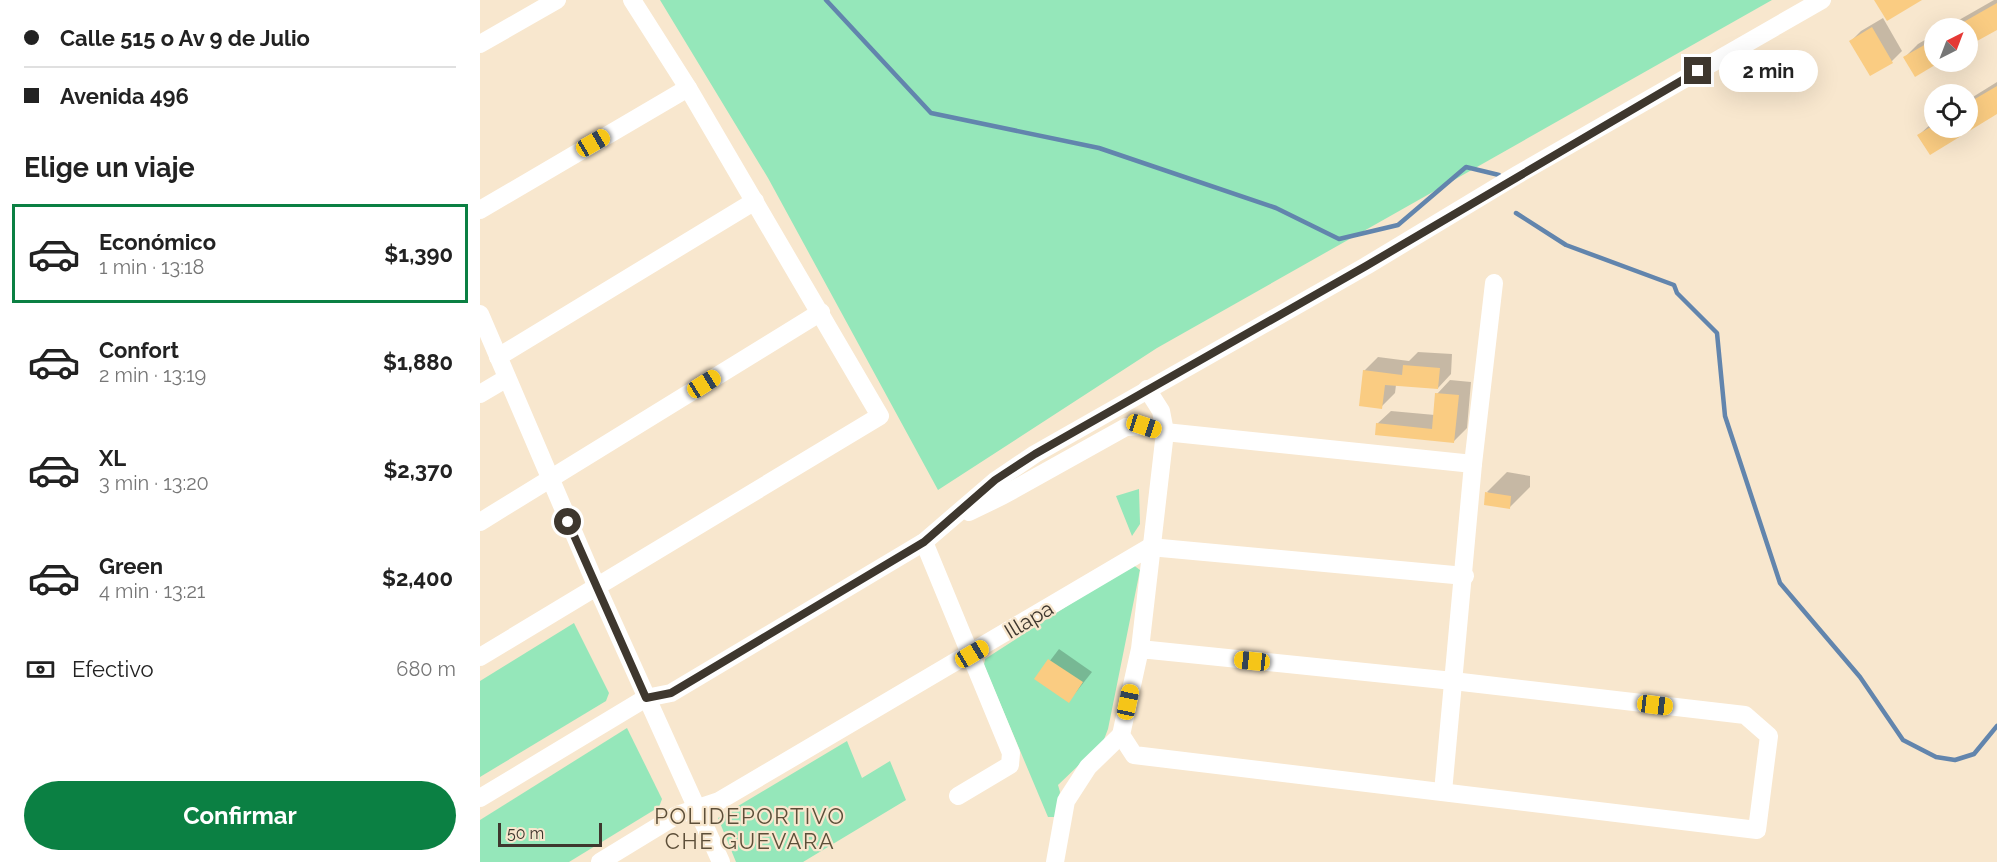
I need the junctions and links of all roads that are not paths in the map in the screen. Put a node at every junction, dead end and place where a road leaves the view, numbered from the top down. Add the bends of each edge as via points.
1 (557, 0) edge
2 (632, 0) edge
3 (1822, 0) edge
4 (480, 44) edge
5 (688, 88) junction
6 (755, 201) junction
7 (480, 210) edge
8 (1494, 283) dead end
9 (821, 312) junction
10 (480, 314) edge
11 (498, 357) junction
12 (507, 378) junction
13 (1147, 389) junction
14 (480, 394) edge
15 (1165, 432) junction
16 (1473, 465) junction
17 (549, 479) junction
18 (948, 521) junction
19 (480, 522) edge
20 (924, 542) junction
21 (1150, 547) junction
22 (1465, 576) junction
23 (596, 585) junction
24 (1140, 649) junction
25 (972, 654) junction
26 (480, 657) edge
27 (1453, 681) junction
28 (646, 698) junction
29 (1120, 735) junction
30 (1443, 792) junction
31 (958, 796) dead end
32 (480, 798) edge
33 (697, 808) junction
34 (600, 862) edge
35 (720, 862) edge
36 (1055, 862) edge

1 - 4 street
2 - 5 street
3 - 13 street
5 - 6 street
5 - 7 street
6 - 9 street
6 - 11 street
8 - 16 street
9 - 17 street
9 - 23 street via 880,416
10 - 11 street
11 - 12 street
12 - 14 street
12 - 17 street
13 - 15 street via 1161,411
13 - 18 street via 995,480
15 - 16 street
15 - 18 street via 1144,426 1126,427 1002,496
15 - 21 street
16 - 22 street
17 - 19 street
17 - 23 street
18 - 20 street
20 - 25 street
20 - 28 street via 671,693
21 - 22 street
21 - 24 street
21 - 25 street, Illapa
22 - 27 street
23 - 26 street
23 - 28 street
24 - 27 street
24 - 29 street
25 - 31 street via 1011,753 1010,765
25 - 33 street, Illapa via 719,801
27 - 30 street
27 - 30 street via 1745,715 1769,736 1757,830
28 - 32 street
28 - 33 street
29 - 30 street via 1134,755
29 - 36 street via 1088,767 1066,801
33 - 34 street, Illapa via 678,815
33 - 35 street

